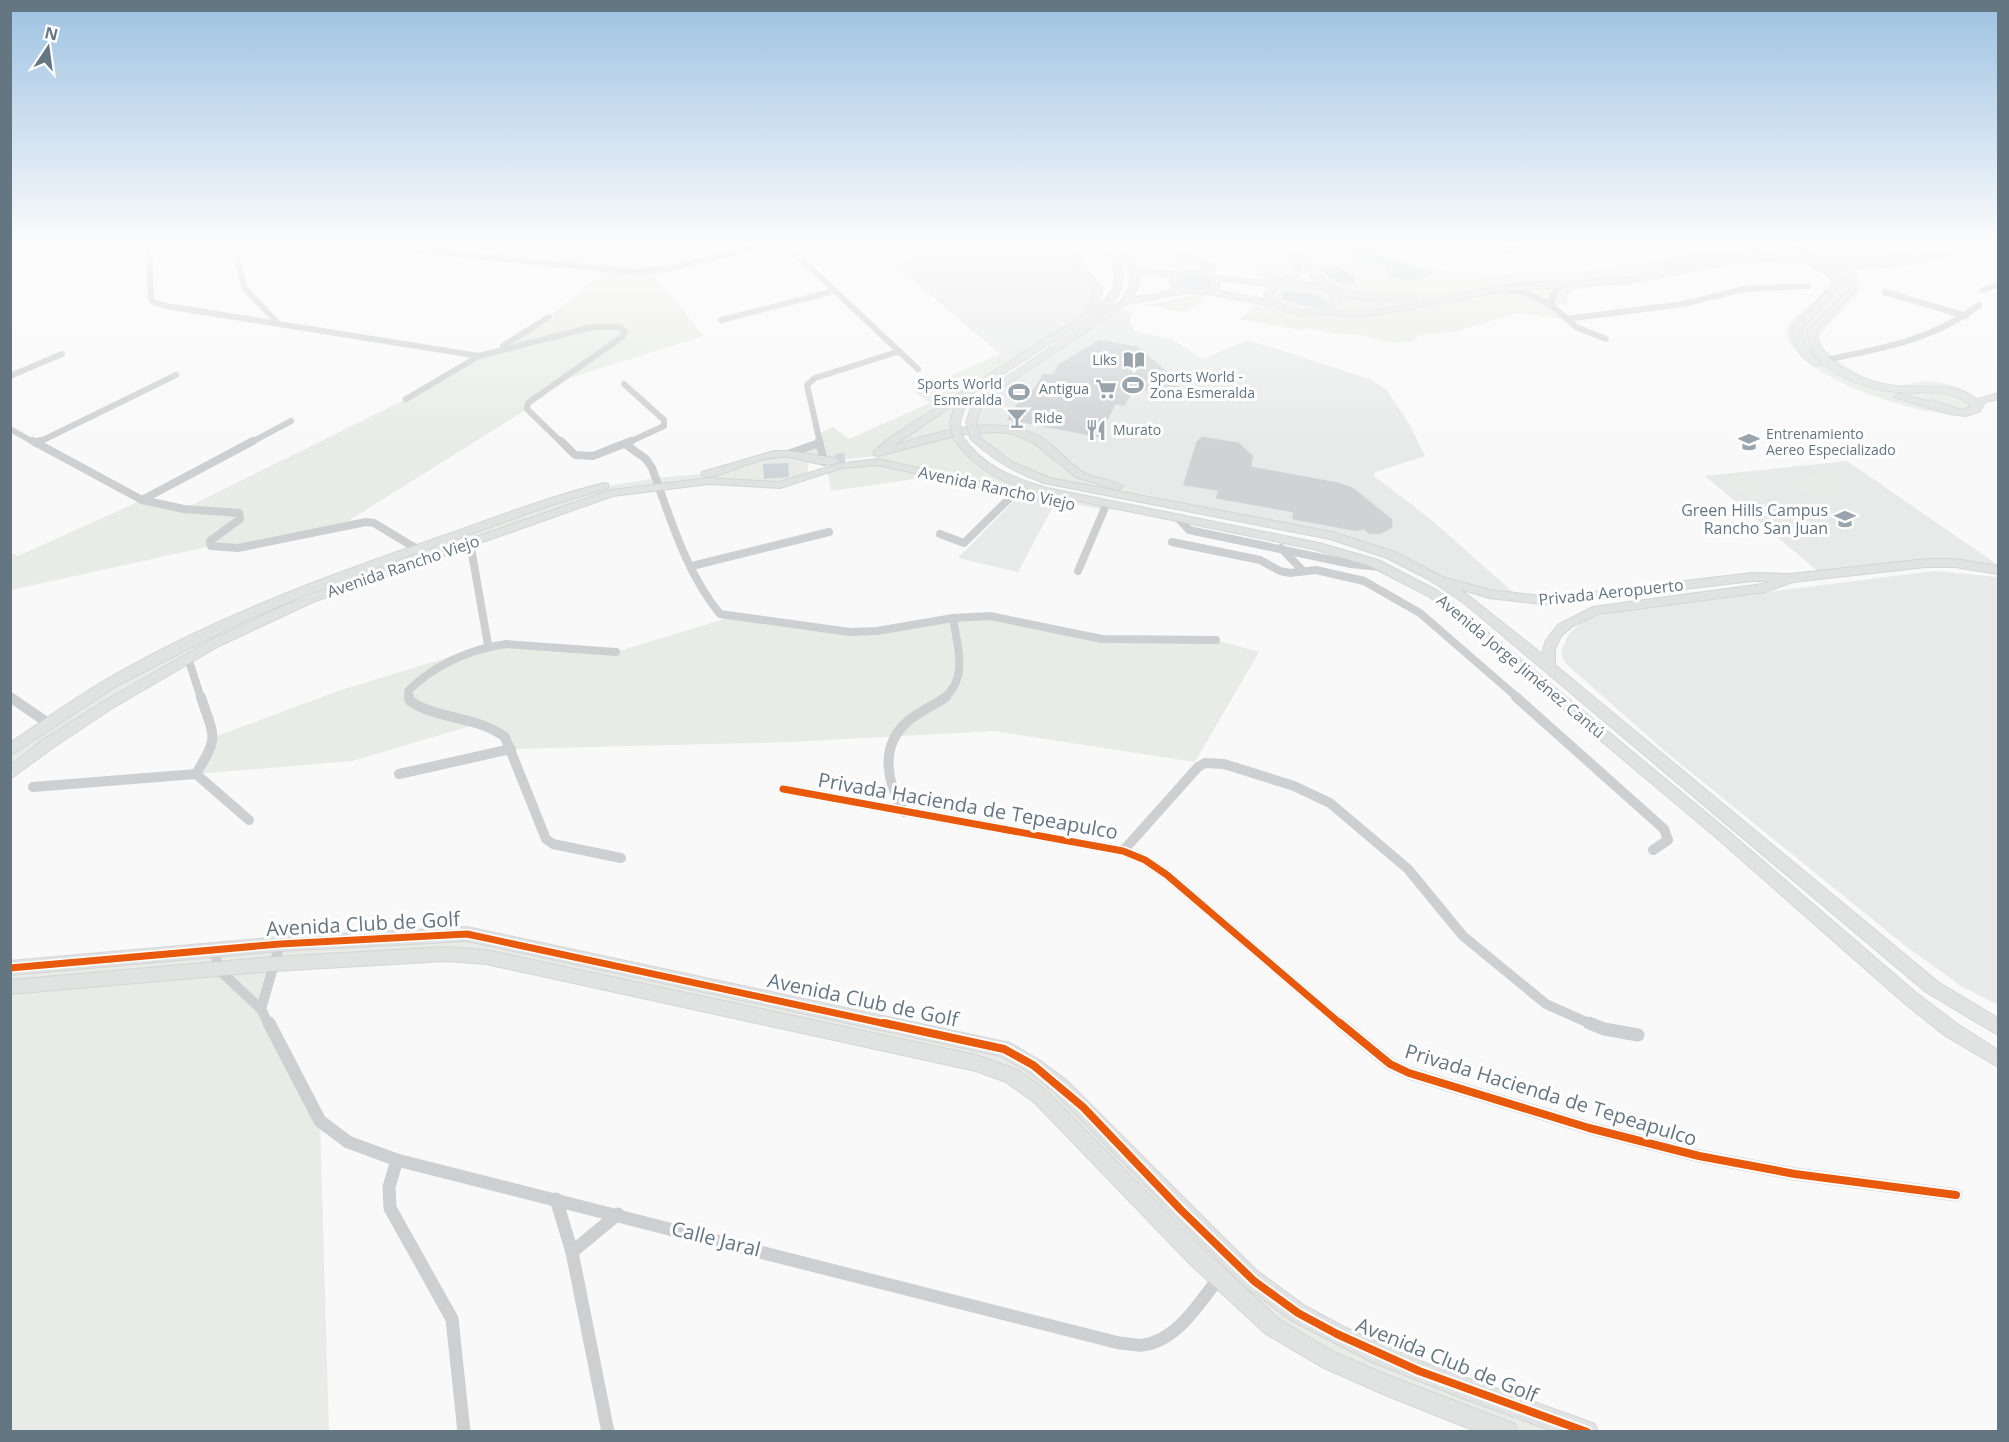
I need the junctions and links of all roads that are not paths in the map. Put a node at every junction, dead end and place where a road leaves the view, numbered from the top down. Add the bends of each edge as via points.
1 (198, 309) edge
2 (265, 309) edge
3 (763, 309) edge
4 (854, 309) edge
5 (1092, 309) edge
6 (1098, 309) edge
7 (1114, 309) edge
8 (1292, 309) edge
9 (1328, 309) edge
10 (1391, 309) edge
11 (1556, 309) edge
12 (1642, 309) edge
13 (1816, 309) edge
14 (1833, 309) edge
15 (1943, 309) edge
16 (1974, 309) edge
17 (1317, 312) junction
18 (1089, 315) junction
19 (1966, 316) junction
20 (549, 317) dead end
21 (1566, 319) junction
22 (721, 320) dead end
23 (277, 322) junction
24 (1606, 339) dead end
25 (496, 351) junction
26 (897, 352) junction
27 (63, 354) dead end
28 (479, 356) junction
29 (1825, 360) junction
30 (918, 369) dead end
31 (176, 375) dead end
32 (10, 376) edge
33 (624, 384) dead end
34 (1998, 388) edge
35 (1929, 391) junction
36 (1952, 391) junction
37 (967, 393) junction
38 (1998, 396) edge
39 (406, 399) dead end
40 (1977, 405) junction
41 (1940, 407) junction
42 (291, 421) dead end
43 (10, 429) edge
44 (819, 442) junction
45 (36, 443) junction
46 (625, 444) junction
47 (791, 453) junction
48 (877, 457) junction
49 (809, 459) junction
50 (747, 462) junction
51 (838, 463) junction
52 (807, 475) junction
53 (657, 482) junction
54 (750, 485) junction
55 (1015, 492) junction
56 (141, 500) junction
57 (1104, 510) junction
58 (1134, 510) junction
59 (1210, 512) junction
60 (1179, 519) junction
61 (487, 530) junction
62 (829, 532) dead end
63 (940, 534) dead end
64 (1172, 542) dead end
65 (470, 543) junction
66 (1281, 548) junction
67 (417, 549) junction
68 (1299, 552) junction
69 (388, 565) junction
70 (692, 566) junction
71 (1383, 567) junction
72 (1316, 570) junction
73 (1998, 570) edge
74 (1078, 571) dead end
75 (1303, 571) junction
76 (1434, 577) junction
77 (1791, 578) junction
78 (953, 618) junction
79 (1216, 640) dead end
80 (488, 645) junction
81 (616, 652) dead end
82 (188, 658) junction
83 (1549, 667) junction
84 (10, 697) edge
85 (48, 723) junction
86 (26, 739) junction
87 (46, 745) junction
88 (511, 749) junction
89 (10, 751) edge
90 (10, 774) edge
91 (196, 774) junction
92 (399, 774) dead end
93 (33, 787) dead end
94 (783, 789) dead end
95 (904, 812) junction
96 (249, 820) dead end
97 (1653, 850) dead end
98 (1123, 851) junction
99 (621, 858) dead end
100 (280, 944) junction
101 (215, 950) junction
102 (274, 964) junction
103 (10, 968) edge
104 (218, 969) junction
105 (10, 987) edge
106 (261, 1009) junction
107 (1998, 1027) edge
108 (1638, 1035) dead end
109 (981, 1042) junction
110 (1998, 1059) edge
111 (976, 1063) junction
112 (397, 1160) junction
113 (1956, 1195) dead end
114 (556, 1199) junction
115 (618, 1214) junction
116 (1212, 1241) junction
117 (572, 1252) junction
118 (1198, 1258) junction
119 (1219, 1278) junction
120 (1262, 1288) junction
121 (1248, 1306) junction
122 (464, 1431) edge
123 (608, 1431) edge
124 (1507, 1431) edge
125 (1587, 1431) edge

1 - 23 street
2 - 23 street
3 - 22 street
4 - 26 street
5 - 18 street
6 - 18 street
7 - 59 street, Avenida Jorge Jiménez Cantú, bridge via 985,395 971,422 975,437 1010,467 1026,474
8 - 17 street
9 - 17 street
10 - 17 street
11 - 21 street
12 - 21 street
13 - 41 street via 1797,328 1796,337 1802,350 1831,373 1856,385
14 - 29 street via 1812,331 1810,339 1814,350
15 - 19 street
16 - 19 street
18 - 37 street
19 - 29 street via 1894,347
20 - 25 street
21 - 24 street via 1589,334
23 - 28 street
25 - 28 street
25 - 46 street via 592,327 620,327 625,332 622,337 534,397 527,409 575,454 593,456
26 - 30 street
26 - 44 street via 809,382
27 - 32 street
28 - 39 street
29 - 35 street via 1875,384 1910,392
31 - 45 street
33 - 46 street via 664,420 664,426 657,431
34 - 36 street
35 - 36 street
35 - 41 street via 1928,399
36 - 40 street
37 - 48 street via 896,438
37 - 58 street, Avenida Jorge Jiménez Cantú, bridge via 955,423 963,447 979,463 1001,477 1045,491
38 - 40 street
40 - 41 street via 1976,410 1961,412
42 - 56 street
43 - 45 street
44 - 47 street
44 - 51 street
45 - 56 street
46 - 53 street via 646,459
47 - 49 street, Avenida Rancho Viejo
47 - 50 street, Avenida Rancho Viejo
48 - 51 street, Avenida Rancho Viejo
48 - 55 street, Avenida Rancho Viejo
48 - 59 street via 943,435 987,430 1015,432 1033,437 1076,474
49 - 51 street, Avenida Rancho Viejo
49 - 52 street via 811,470
50 - 53 street, Avenida Rancho Viejo via 713,473
50 - 54 street via 743,478
51 - 52 street, Avenida Rancho Viejo
52 - 54 street, Avenida Rancho Viejo via 780,485
53 - 54 street, Avenida Rancho Viejo
53 - 61 street, Avenida Rancho Viejo via 596,488
53 - 70 street
55 - 57 street, Avenida Rancho Viejo
55 - 63 street via 964,543
56 - 67 street via 184,509 240,513 232,527 210,541 211,546 238,548 366,522
57 - 58 street, Avenida Rancho Viejo
57 - 74 street
58 - 60 street, Avenida Jorge Jiménez Cantú
59 - 76 street, Avenida Jorge Jiménez Cantú via 1332,536 1391,555
60 - 66 street via 1189,530
60 - 71 street, Avenida Jorge Jiménez Cantú via 1315,546
61 - 65 street, Avenida Rancho Viejo
61 - 67 street, Avenida Rancho Viejo
62 - 70 street
64 - 75 street via 1260,560 1280,571
65 - 69 street, Avenida Rancho Viejo
65 - 80 street
66 - 68 street
66 - 75 street
67 - 69 street, Avenida Rancho Viejo
68 - 71 street
68 - 72 street
69 - 82 street, Avenida Rancho Viejo via 293,605
69 - 85 street, Avenida Rancho Viejo via 264,606 202,634
70 - 78 street via 714,609 731,617 850,632
71 - 110 street, Avenida Jorge Jiménez Cantú via 1436,595 1909,997
72 - 75 street
72 - 97 street via 1364,581 1432,622 1664,829 1668,840
73 - 77 street, Privada Aeropuerto via 1926,563
76 - 77 street, Privada Aeropuerto via 1489,594 1550,602 1752,577
76 - 83 street, Avenida Jorge Jiménez Cantú
77 - 83 street, Privada Aeropuerto via 1765,588 1588,613 1559,630 1549,647
78 - 79 street via 990,616 1102,639
78 - 95 street, Privada Hacienda de Tepeapulco via 959,668 956,686 907,722 890,746 892,788
80 - 81 street
80 - 88 street via 416,681 408,691 410,702 495,729
82 - 87 street, Avenida Rancho Viejo
82 - 91 street via 214,736 213,747
83 - 107 street, Avenida Jorge Jiménez Cantú via 1932,987
84 - 85 street
85 - 86 street, Avenida Rancho Viejo
86 - 87 street via 24,747
86 - 89 street, Avenida Rancho Viejo
87 - 90 street, Avenida Rancho Viejo
88 - 92 street
88 - 99 street via 546,839 553,844
91 - 93 street
91 - 96 street
94 - 95 street, Privada Hacienda de Tepeapulco
95 - 98 street, Privada Hacienda de Tepeapulco
98 - 108 street, Privada Hacienda de Tepeapulco via 1205,763 1224,764 1294,786 1330,803 1408,868 1463,936 1546,1004 1604,1029
98 - 113 street, Privada Hacienda de Tepeapulco via 1167,875 1376,1053 1409,1073 1700,1156
100 - 101 street, Avenida Club de Golf
100 - 102 street
100 - 109 street, Avenida Club de Golf via 467,934
101 - 103 street, Avenida Club de Golf
101 - 104 street
102 - 104 street, Avenida Club de Golf
102 - 106 street
102 - 111 street, Avenida Club de Golf via 445,954 486,957
104 - 105 street, Avenida Club de Golf
104 - 106 street, Calle Jaral
106 - 112 street, Calle Jaral via 320,1121 348,1142
109 - 111 street
109 - 116 street, Avenida Club de Golf via 1028,1060 1062,1085
111 - 118 street, Avenida Club de Golf via 1012,1076 1041,1097
112 - 114 street, Calle Jaral
112 - 122 street via 388,1187 390,1208 452,1319
114 - 115 street, Calle Jaral
114 - 117 street
115 - 117 street
115 - 119 street, Calle Jaral via 1119,1343 1143,1345 1164,1337 1182,1323
116 - 118 street
116 - 120 street, Avenida Club de Golf
117 - 123 street
118 - 119 street, Avenida Club de Golf
119 - 121 street, Avenida Club de Golf
120 - 121 street
120 - 125 street, Avenida Club de Golf via 1329,1329 1395,1361
121 - 124 street, Avenida Club de Golf via 1273,1327 1329,1360

